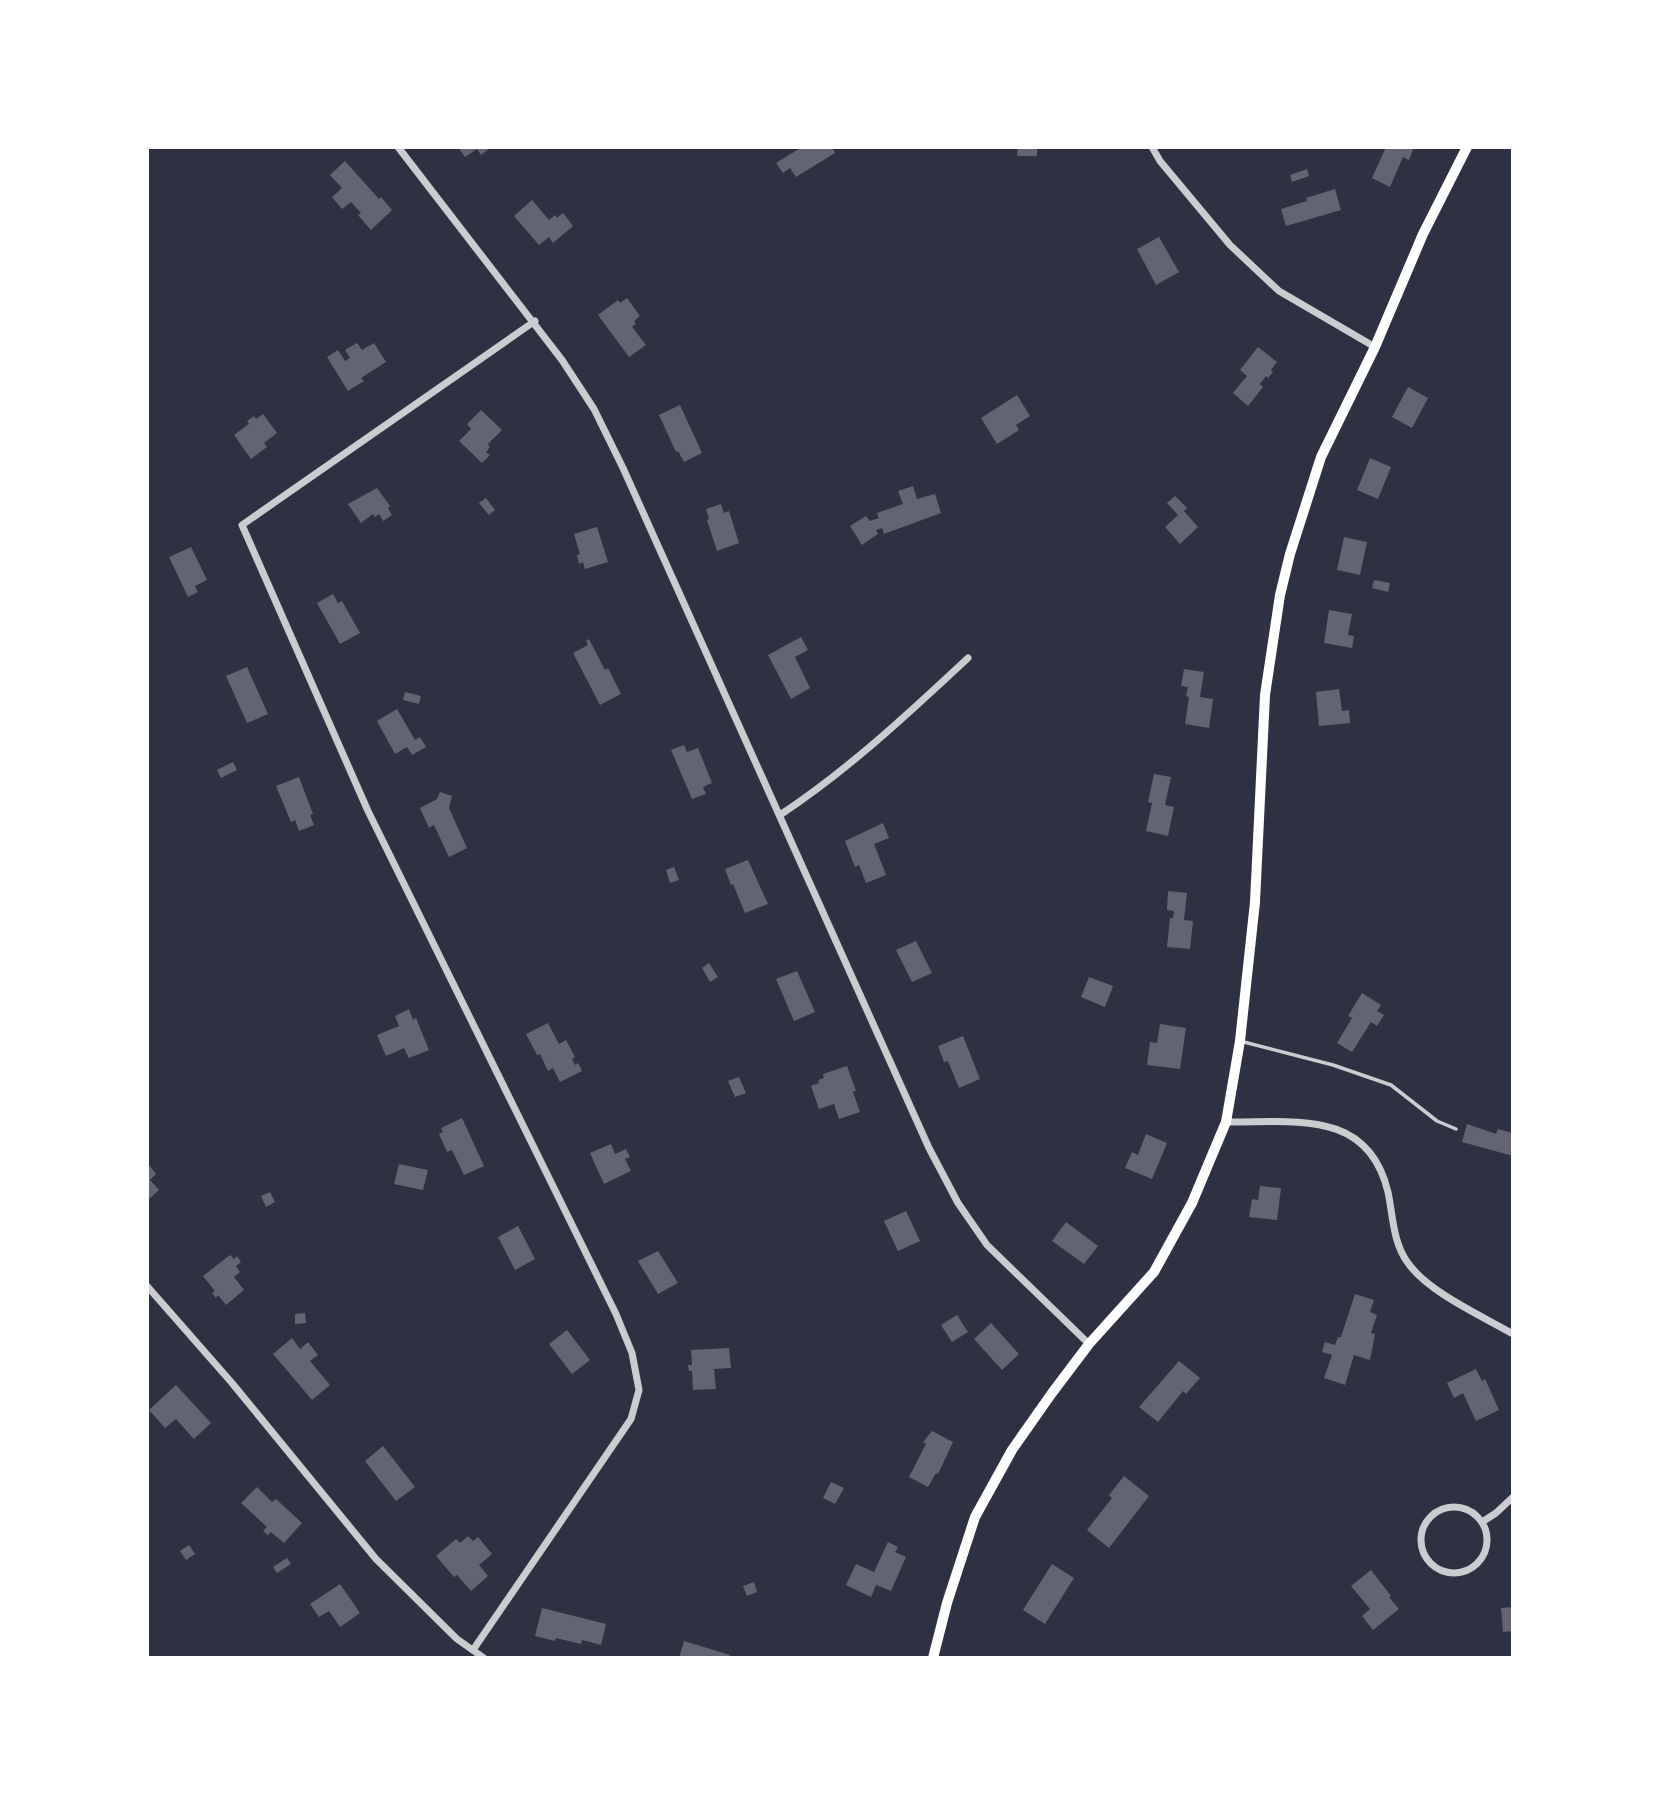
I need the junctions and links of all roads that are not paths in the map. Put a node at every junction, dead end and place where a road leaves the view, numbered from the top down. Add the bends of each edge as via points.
1 (398, 147) edge
2 (1152, 147) edge
3 (1467, 147) edge
4 (534, 321) junction
5 (1375, 347) junction
6 (968, 659) dead end
7 (780, 815) junction
8 (1240, 1041) junction
9 (1226, 1122) junction
10 (1456, 1129) dead end
11 (147, 1286) edge
12 (1513, 1334) edge
13 (1089, 1345) junction
14 (1513, 1497) edge
15 (1482, 1522) junction
16 (473, 1650) junction
17 (484, 1658) edge
18 (933, 1658) edge

1 - 4 street
2 - 5 street via 1230,245 1279,291
3 - 5 main road via 1423,234
4 - 7 street via 594,409
4 - 16 street via 242,525 368,811 632,1353 639,1390 631,1419
5 - 8 main road via 1321,457 1280,594 1265,695 1255,902
6 - 7 street via 883,736
7 - 13 street via 958,1203 987,1245
8 - 9 main road
8 - 10 lane via 1391,1085 1437,1121
9 - 12 street via 1317,1123 1350,1135 1374,1159 1382,1175 1396,1236 1414,1271
9 - 13 main road via 1192,1203 1154,1272
11 - 16 street via 376,1559
13 - 18 main road via 1012,1450 975,1517
14 - 15 street
15 - 15 street via 1465,1509 1437,1513 1424,1529 1426,1557 1442,1571 1469,1570 1486,1549
16 - 17 street

